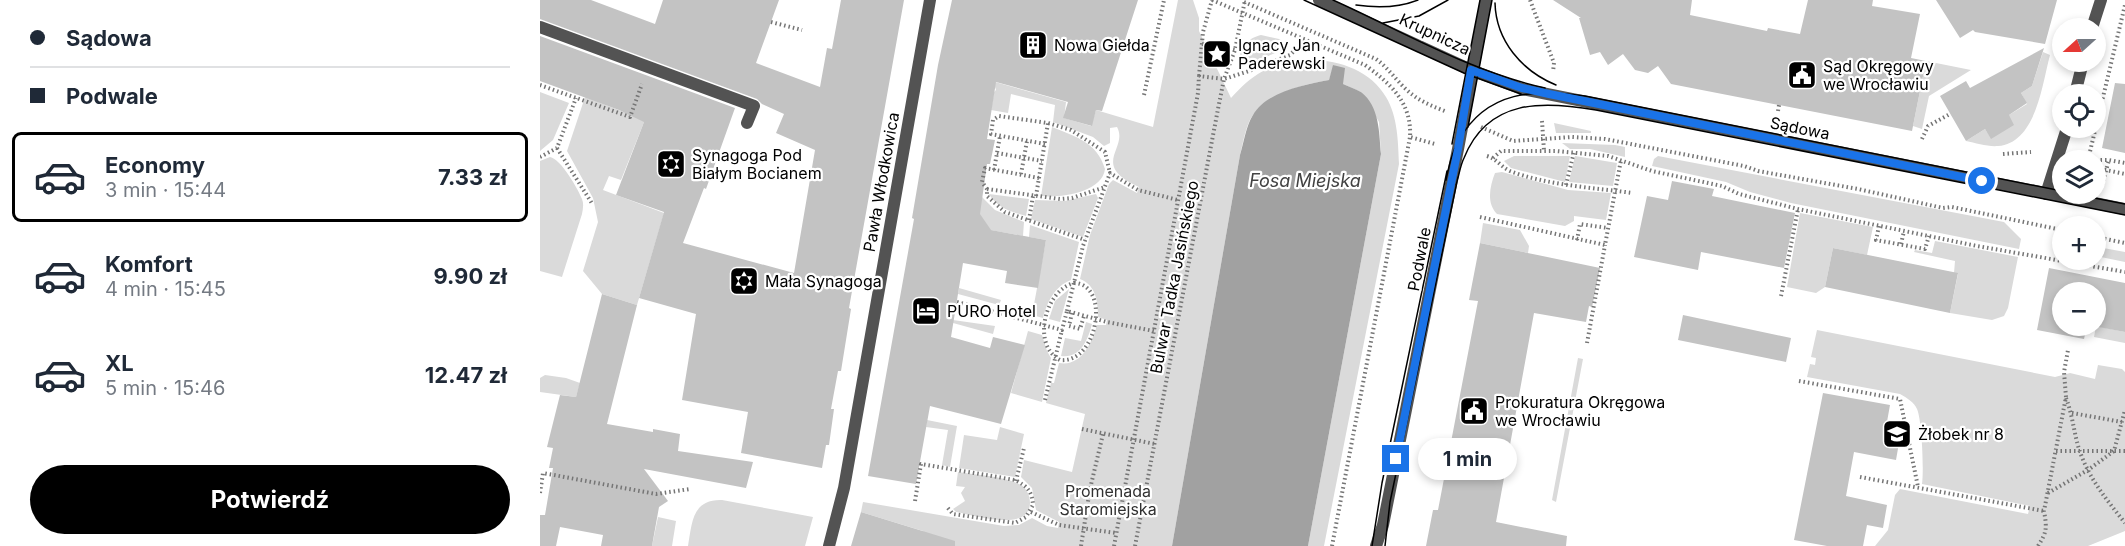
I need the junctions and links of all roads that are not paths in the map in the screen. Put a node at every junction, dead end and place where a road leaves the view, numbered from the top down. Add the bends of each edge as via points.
1 (930, 0) edge
2 (1319, 0) edge
3 (1486, 0) edge
4 (2101, 0) edge
5 (2095, 18) edge
6 (540, 27) edge
7 (1471, 70) junction
8 (747, 123) dead end
9 (2064, 138) edge
10 (2046, 194) junction
11 (2125, 209) edge
12 (1383, 525) junction
13 (829, 546) edge
14 (1376, 546) edge
15 (1381, 546) edge

1 - 13 street, Pawła Włodkowica via 844,488
2 - 7 street, Krupnicza
3 - 7 street, Podwale
4 - 5 street
6 - 8 street via 754,106
7 - 10 street, Sądowa via 1549,94
7 - 12 street, Podwale
9 - 10 street
10 - 11 street, Sądowa
12 - 14 street, Podwale
12 - 15 street, Podwale

